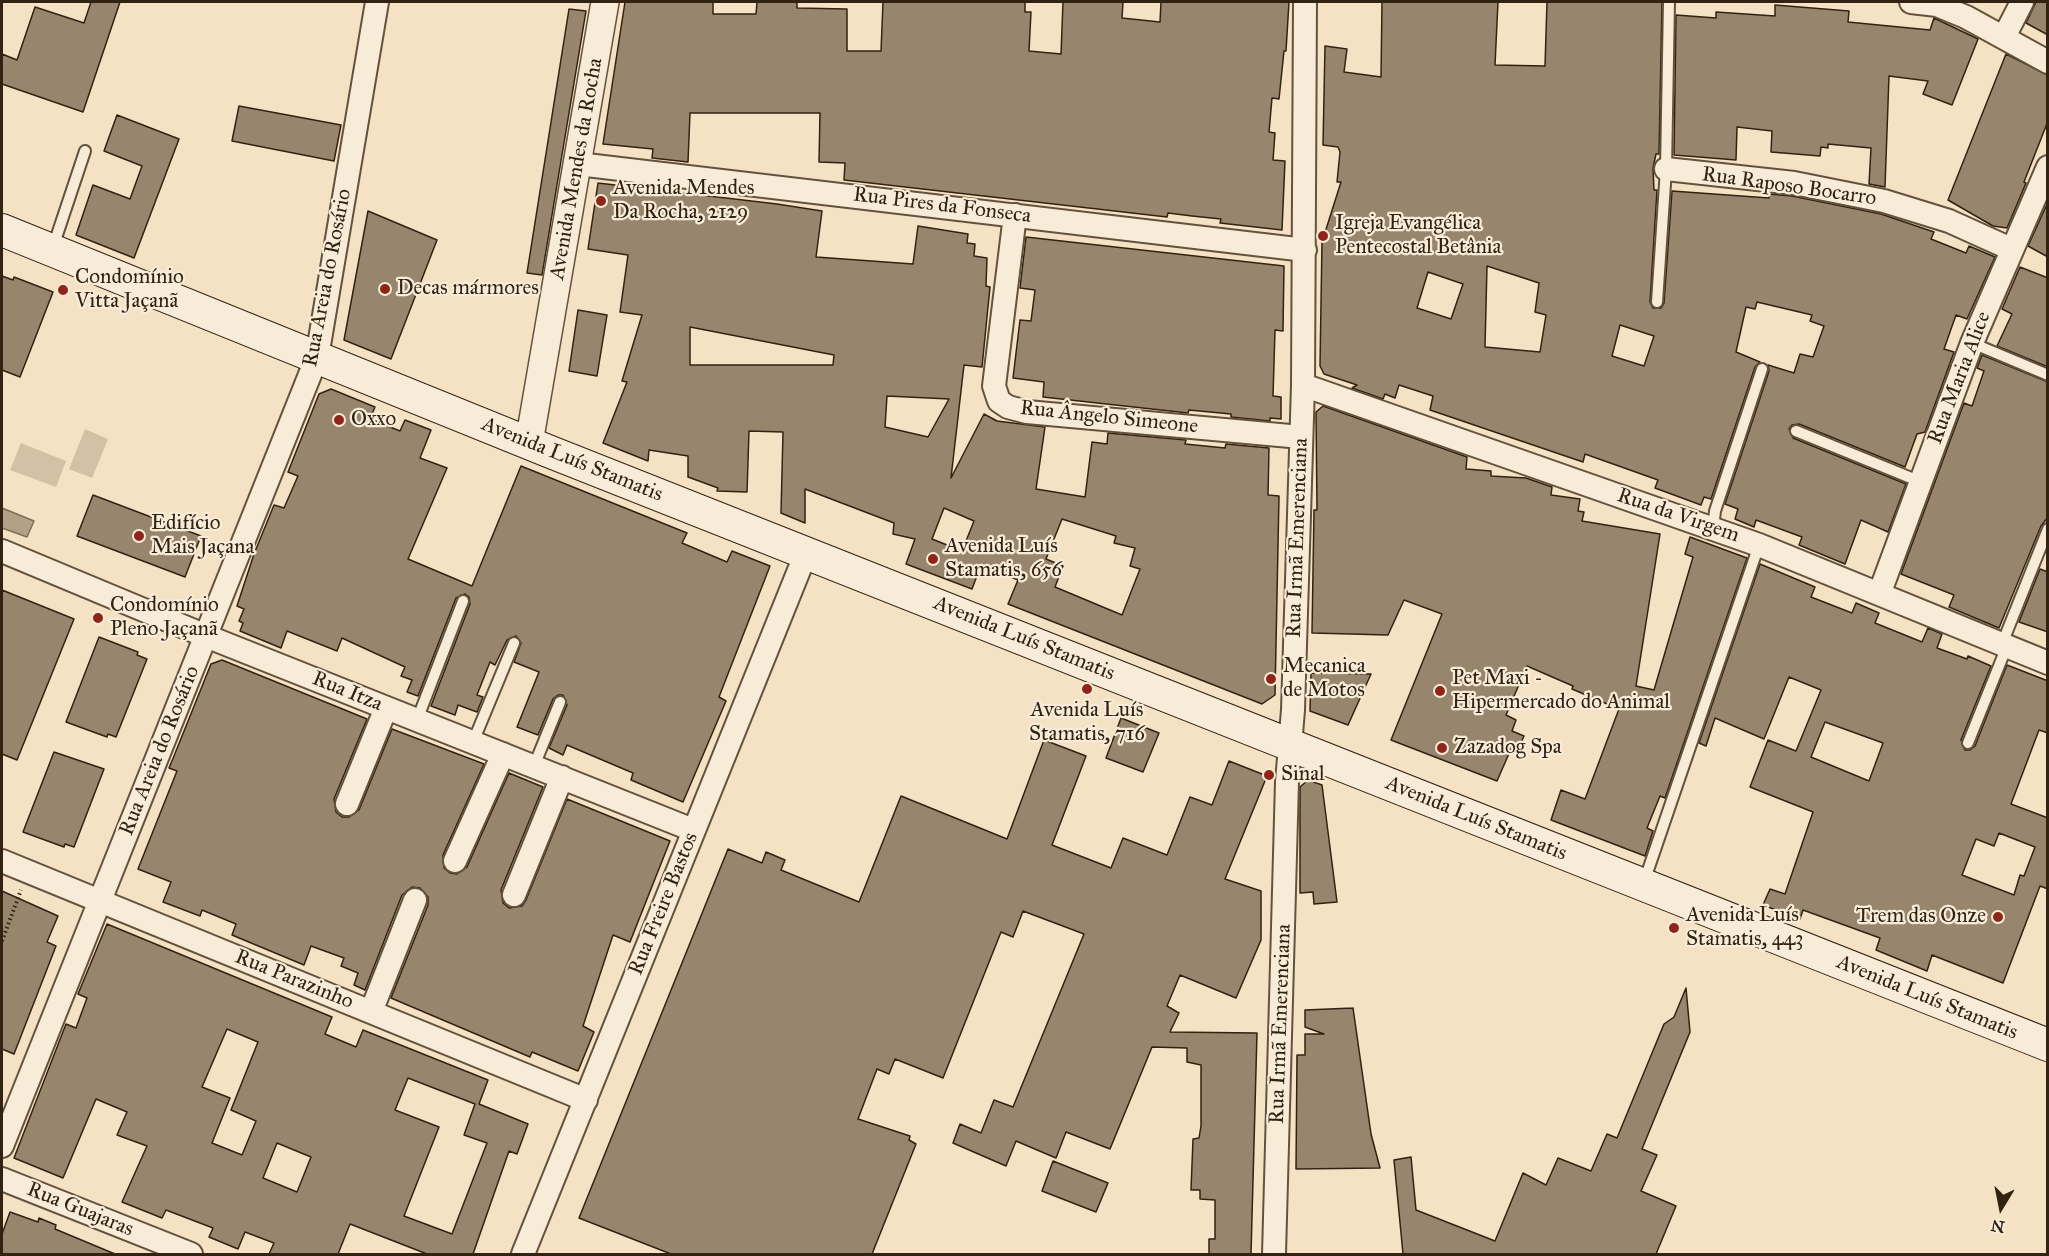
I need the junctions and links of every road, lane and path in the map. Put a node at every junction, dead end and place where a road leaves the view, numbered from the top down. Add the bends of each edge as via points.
1 (377, 2) edge
2 (605, 2) edge
3 (1305, 2) edge
4 (1669, 2) edge
5 (1911, 2) edge
6 (2022, 2) edge
7 (2004, 38) junction
8 (2048, 63) edge
9 (85, 152) dead end
10 (578, 164) junction
11 (2048, 167) edge
12 (1666, 170) junction
13 (1015, 215) junction
14 (2, 230) edge
15 (2011, 249) junction
16 (52, 250) junction
17 (1305, 250) junction
18 (1657, 302) dead end
19 (1972, 343) junction
20 (317, 357) junction
21 (1762, 369) dead end
22 (2048, 375) edge
23 (1303, 385) junction
24 (1796, 431) dead end
25 (1301, 437) junction
26 (530, 443) junction
27 (1921, 482) junction
28 (1713, 528) junction
29 (2048, 529) edge
30 (1759, 545) junction
31 (2, 550) edge
32 (806, 553) junction
33 (1880, 592) junction
34 (463, 600) dead end
35 (206, 636) junction
36 (514, 643) dead end
37 (2004, 645) junction
38 (2048, 663) edge
39 (560, 702) dead end
40 (386, 708) junction
41 (417, 720) junction
42 (473, 742) junction
43 (1968, 743) dead end
44 (1289, 745) junction
45 (503, 754) junction
46 (534, 766) junction
47 (562, 777) junction
48 (347, 804) dead end
49 (693, 830) junction
50 (2, 861) edge
51 (456, 861) dead end
52 (28, 872) junction
53 (1643, 885) junction
54 (514, 895) dead end
55 (415, 900) dead end
56 (100, 901) junction
57 (2, 941) edge
58 (372, 1012) junction
59 (2048, 1045) edge
60 (586, 1100) junction
61 (2, 1146) edge
62 (2, 1179) edge
63 (188, 1254) edge
64 (523, 1254) edge
65 (1274, 1254) edge

1 - 20 street, Rua Areia do Rosário
2 - 10 street, Avenida Mendes da Rocha
3 - 17 street, Rua Irmã Emerenciana
4 - 12 lane
5 - 7 street via 1937,5 1966,16
6 - 7 street
7 - 8 street
9 - 16 lane
10 - 13 street, Rua Pires da Fonseca
10 - 26 street, Avenida Mendes da Rocha
11 - 15 street, Rua Maria Alice
12 - 15 street, Rua Raposo Bocarro via 1794,183 1884,201 1949,221
12 - 18 lane
13 - 17 street, Rua Pires da Fonseca
13 - 25 street, Rua Ângelo Simeone via 994,386 999,401 1027,412
14 - 16 main road, Avenida Luís Stamatis
15 - 19 street, Rua Maria Alice
16 - 20 main road, Avenida Luís Stamatis
17 - 23 street, Rua Irmã Emerenciana
19 - 22 lane
19 - 27 street, Rua Maria Alice
20 - 26 main road, Avenida Luís Stamatis
20 - 35 street, Rua Areia do Rosário
21 - 28 lane
23 - 25 street, Rua Irmã Emerenciana
23 - 28 street, Rua da Virgem
24 - 27 lane
25 - 44 street, Rua Irmã Emerenciana
26 - 32 main road, Avenida Luís Stamatis
27 - 33 street, Rua Maria Alice
28 - 30 street, Rua da Virgem
29 - 37 lane
30 - 33 street, Rua da Virgem
30 - 53 lane
31 - 35 street, Rua Itza
32 - 44 main road, Avenida Luís Stamatis
32 - 49 street, Rua Freire Bastos
33 - 37 street, Rua da Virgem
34 - 41 lane
35 - 40 street, Rua Itza
35 - 56 street, Rua Areia do Rosário
36 - 42 lane
37 - 38 street, Rua da Virgem
37 - 43 lane
39 - 46 lane
40 - 41 street, Rua Itza
40 - 48 street
41 - 42 street, Rua Itza
42 - 45 street, Rua Itza
44 - 53 main road, Avenida Luís Stamatis
44 - 65 street, Rua Irmã Emerenciana
45 - 46 street, Rua Itza
45 - 51 street
46 - 47 street, Rua Itza
47 - 49 street, Rua Itza
47 - 54 street
49 - 60 street, Rua Freire Bastos
50 - 52 street, Rua Parazinho
52 - 56 street, Rua Parazinho
52 - 57 path
53 - 59 main road, Avenida Luís Stamatis
55 - 58 street
56 - 58 street, Rua Parazinho
56 - 61 street, Rua Areia do Rosário
58 - 60 street, Rua Parazinho
60 - 64 street, Rua Freire Bastos
62 - 63 street, Rua Guajaras

